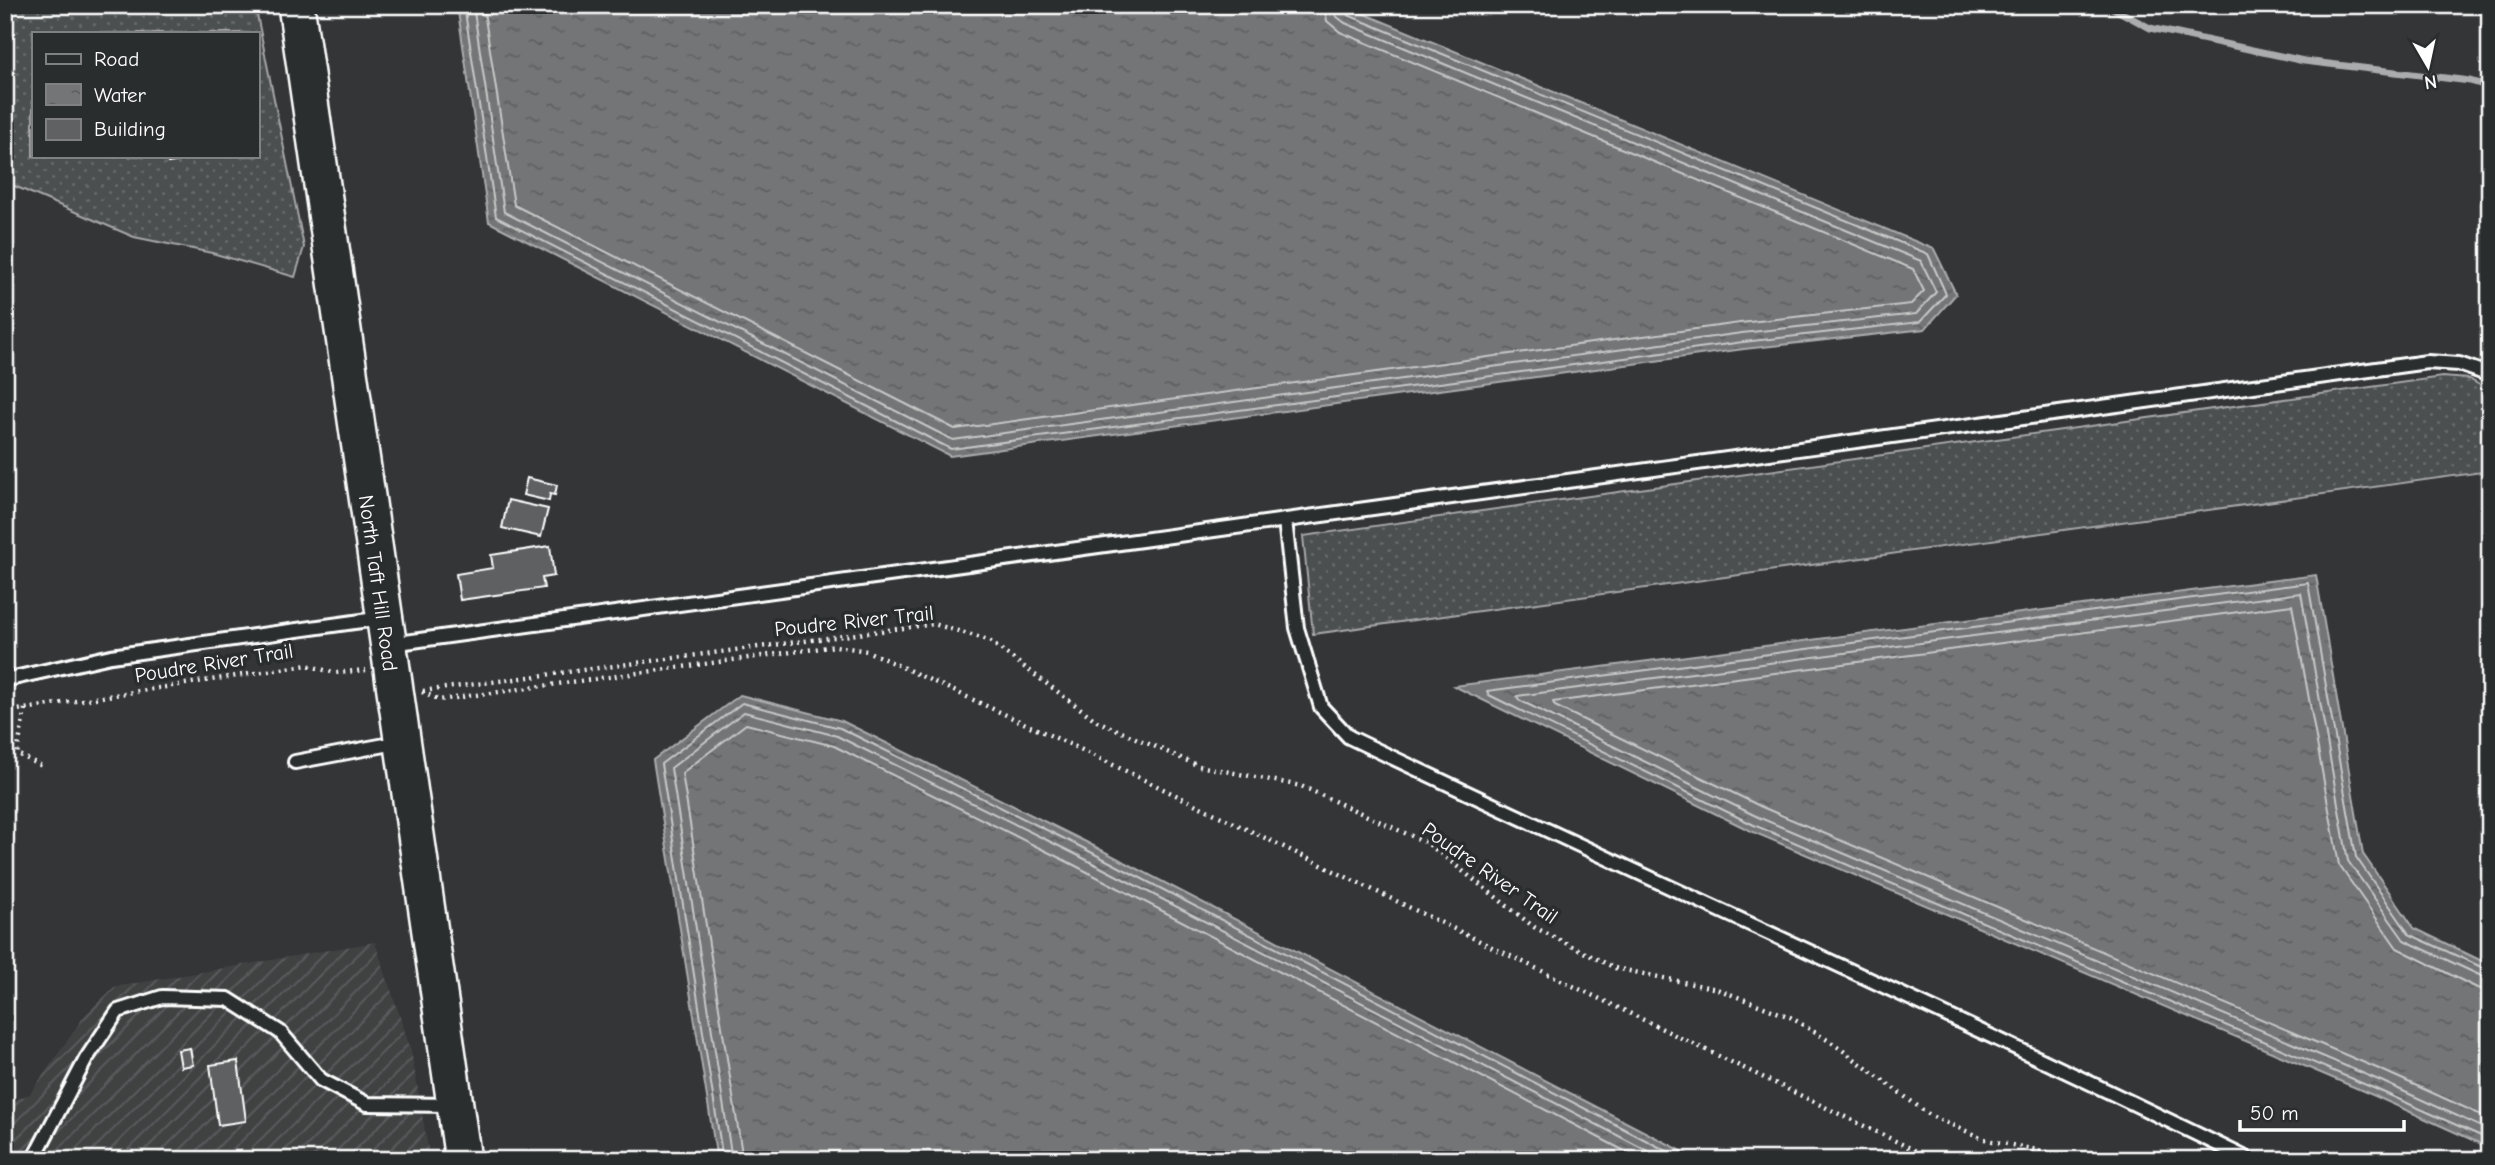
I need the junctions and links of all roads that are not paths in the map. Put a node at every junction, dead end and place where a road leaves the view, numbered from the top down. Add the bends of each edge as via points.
1 (296, 5) edge
2 (2490, 375) edge
3 (1285, 520) junction
4 (385, 631) junction
5 (5, 680) edge
6 (401, 742) junction
7 (295, 762) dead end
8 (456, 1105) junction
9 (33, 1160) edge
10 (463, 1160) edge
11 (2250, 1160) edge

1 - 4 main road, North Taft Hill Road
2 - 3 lane via 2459,364 2427,362
3 - 4 lane
3 - 11 lane via 1297,628 1321,707 1349,737 2046,1060
4 - 5 lane via 111,656
4 - 6 main road, North Taft Hill Road via 406,685
6 - 7 lane
6 - 8 main road, North Taft Hill Road
8 - 9 lane via 368,1104 321,1080 280,1031 228,999 162,997 118,1011 86,1059
8 - 10 main road, North Taft Hill Road

